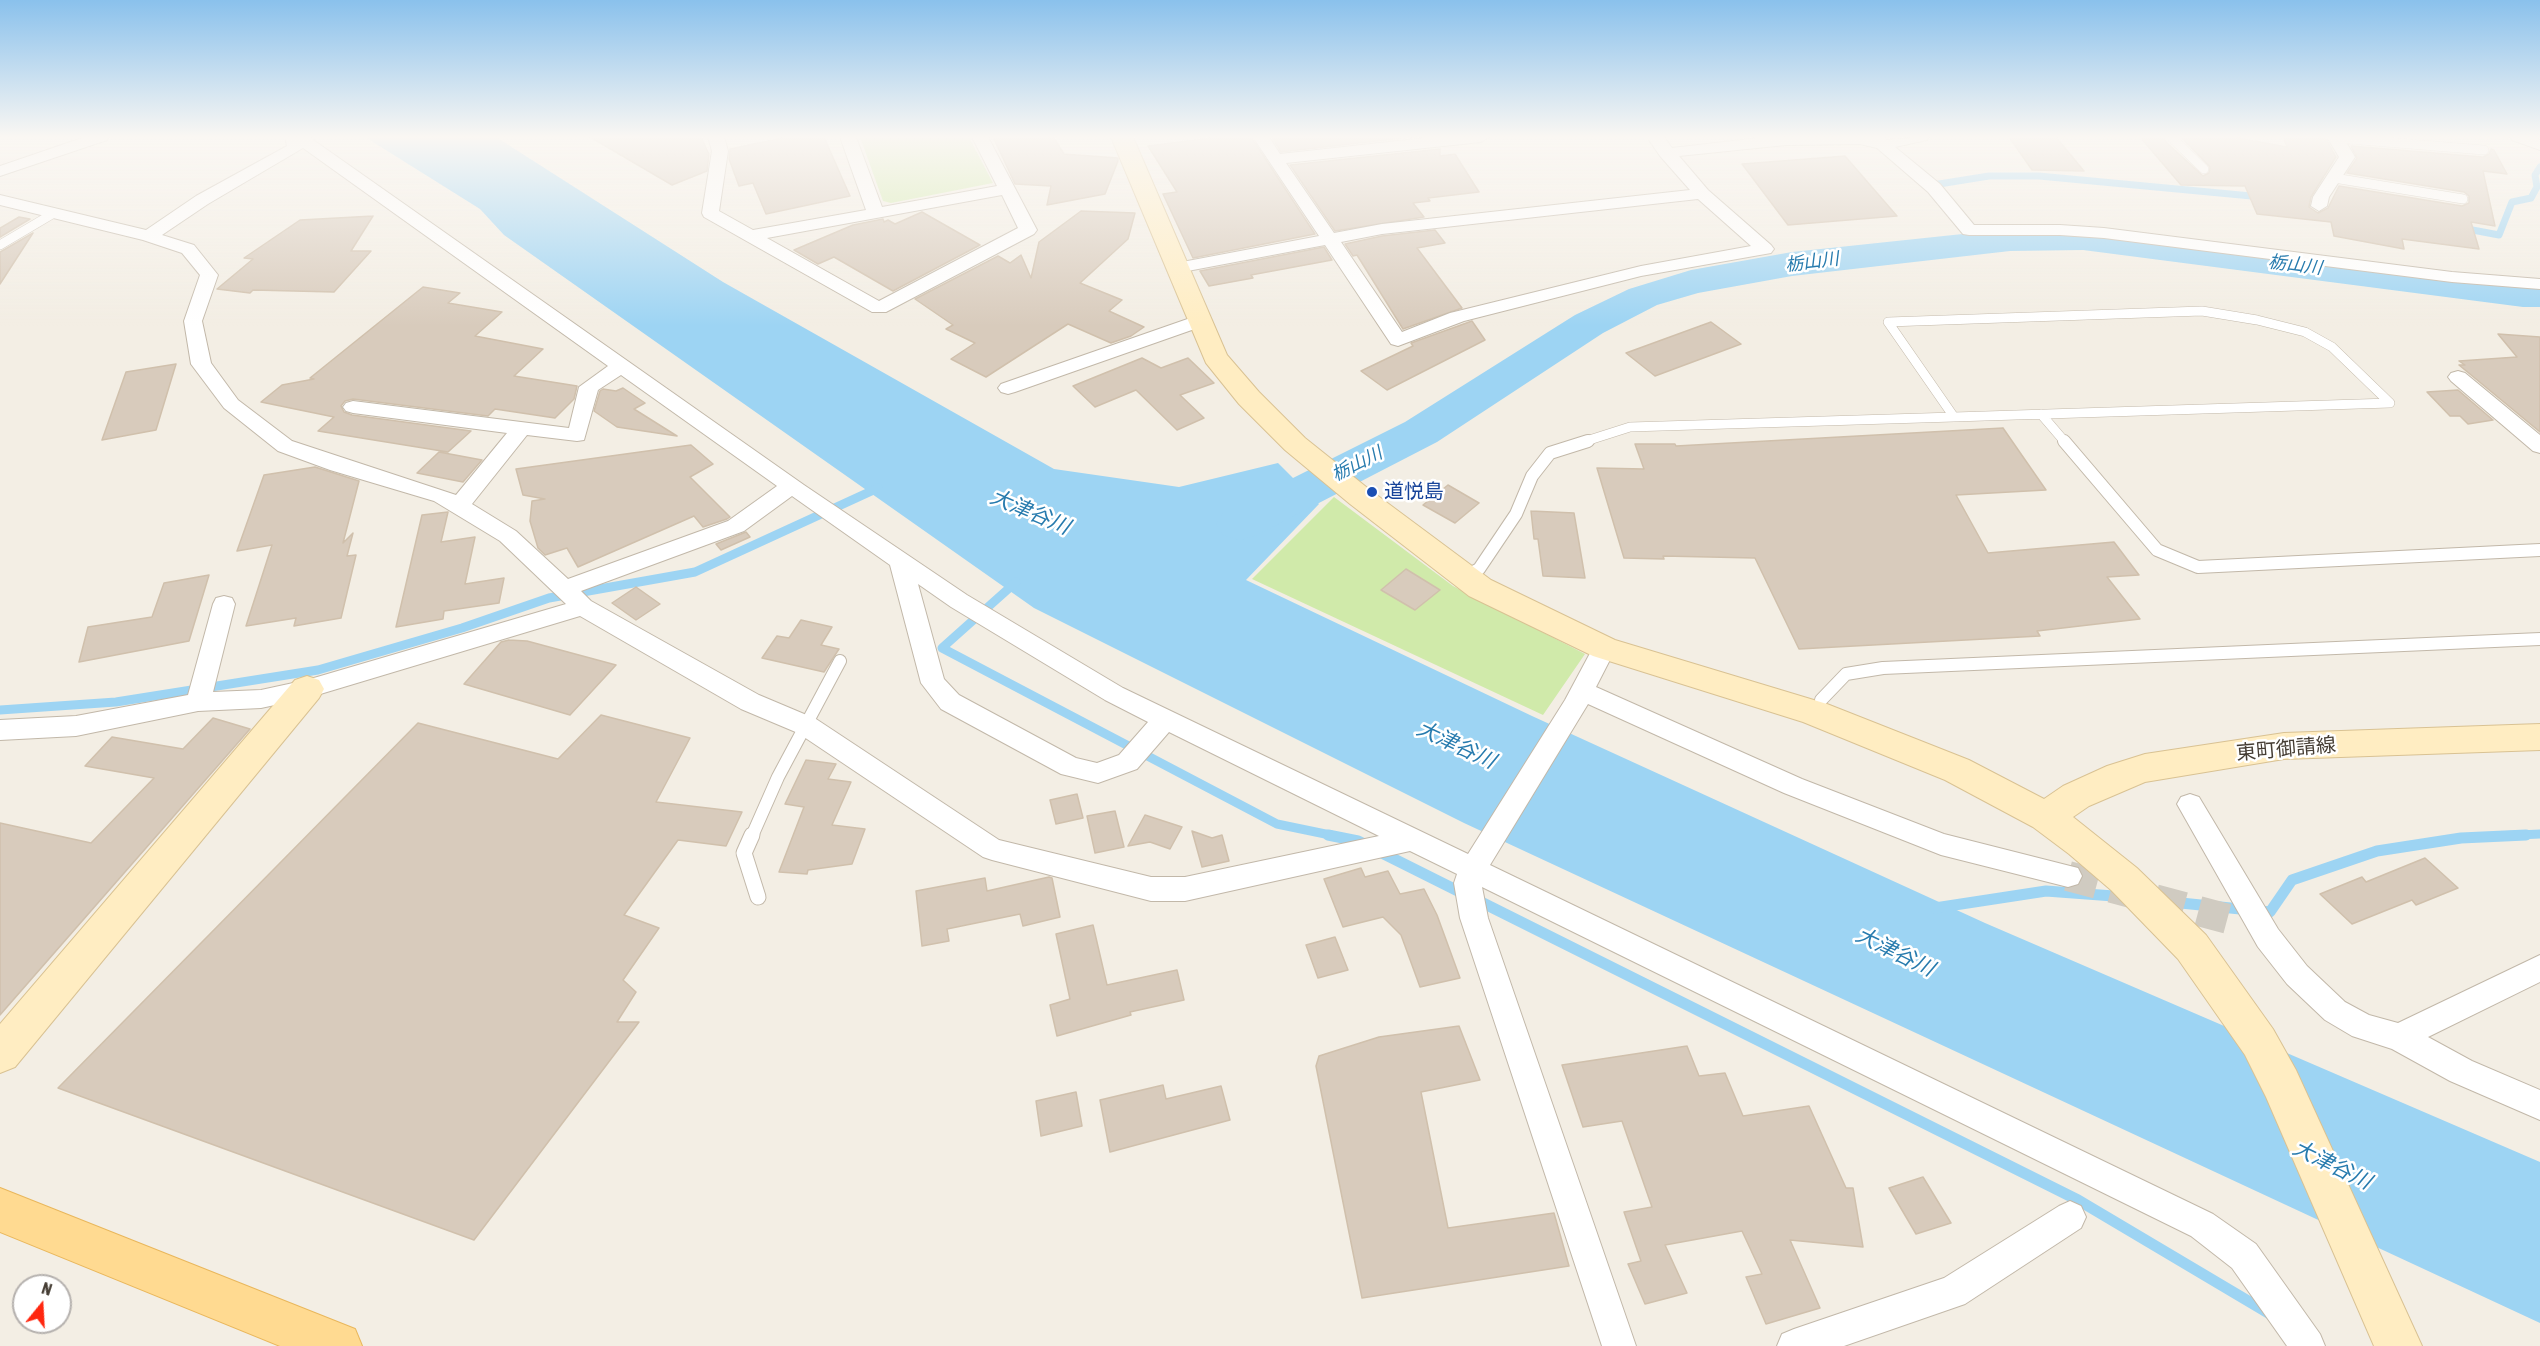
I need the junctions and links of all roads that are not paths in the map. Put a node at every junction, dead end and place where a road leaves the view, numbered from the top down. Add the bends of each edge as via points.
1 (0, 200) edge
2 (202, 200) edge
3 (387, 200) edge
4 (712, 200) edge
5 (871, 200) edge
6 (948, 200) edge
7 (1013, 200) edge
8 (1148, 200) edge
9 (1304, 200) edge
10 (1649, 200) edge
11 (1709, 200) edge
12 (1944, 200) edge
13 (2320, 200) edge
14 (2319, 206) dead end
15 (54, 213) junction
16 (876, 213) junction
17 (149, 236) junction
18 (751, 236) junction
19 (1330, 239) junction
20 (0, 245) edge
21 (1177, 268) junction
22 (2540, 284) edge
23 (1199, 321) junction
24 (622, 365) junction
25 (2458, 376) dead end
26 (1008, 388) dead end
27 (352, 407) dead end
28 (2041, 414) junction
29 (1954, 417) junction
30 (522, 428) junction
31 (2540, 446) edge
32 (793, 486) junction
33 (459, 506) junction
34 (2540, 550) edge
35 (900, 560) junction
36 (1464, 577) junction
37 (564, 589) junction
38 (224, 604) dead end
39 (583, 607) junction
40 (2540, 639) edge
41 (1604, 648) junction
42 (840, 661) dead end
43 (307, 689) junction
44 (1578, 698) junction
45 (1821, 700) dead end
46 (198, 702) junction
47 (1165, 719) junction
48 (807, 726) junction
49 (0, 730) edge
50 (2540, 737) edge
51 (2190, 804) dead end
52 (2046, 817) junction
53 (1411, 840) junction
54 (1472, 870) junction
55 (2068, 876) tunnel mouth
56 (758, 897) dead end
57 (2236, 921) tunnel mouth
58 (2264, 930) junction
59 (2540, 968) edge
60 (2399, 1037) junction
61 (0, 1054) edge
62 (2540, 1105) edge
63 (0, 1210) edge
64 (2070, 1217) dead end
65 (338, 1346) edge
66 (1619, 1346) edge
67 (1794, 1346) edge
68 (2308, 1346) edge
69 (2398, 1346) edge

1 - 15 street
2 - 17 street
3 - 24 street
4 - 18 street via 710,213
5 - 16 street
6 - 16 street
7 - 18 street via 1028,230 879,308
8 - 21 street
9 - 19 street
10 - 19 street via 1382,229
11 - 19 street via 1765,249 1641,272 1457,316 1398,340
12 - 22 street via 1969,230 2104,233 2452,277
13 - 14 street
15 - 17 street
15 - 20 lane
16 - 18 street
17 - 33 street via 188,249 209,275 193,321 201,364 231,404 285,446 442,495
19 - 21 street
21 - 23 street
23 - 26 street
23 - 36 street via 1215,357 1295,444
24 - 30 street via 589,387 577,435
24 - 32 street
25 - 31 street
27 - 30 street
28 - 29 lane
28 - 29 lane via 2390,403 2332,347 2305,332 2235,316 2202,311 1888,322
28 - 34 lane via 2157,550 2198,567
29 - 36 lane via 1630,427 1550,453 1532,476 1516,514 1479,569
30 - 33 street
32 - 35 street
32 - 37 street via 736,526
33 - 37 street via 508,536
35 - 47 street via 959,601 1085,677
35 - 47 street via 933,683 950,702 1070,766 1098,773 1128,762
36 - 41 street via 1526,612
37 - 39 street
38 - 46 street
39 - 43 street
39 - 48 street via 750,702
40 - 45 lane via 1883,668 1846,674
41 - 44 street
41 - 52 street via 1815,713 1957,770
42 - 48 lane
43 - 46 street via 261,699
43 - 61 street
44 - 54 street
44 - 55 street via 1941,844
46 - 49 street via 76,726
47 - 53 street
48 - 53 street via 992,849 1151,889 1185,889
48 - 56 lane via 778,777 744,853
50 - 52 street, 東町御請線 via 2272,747 2145,768 2076,796
51 - 58 street
52 - 69 street via 2124,879 2192,947 2259,1042
53 - 54 street
54 - 66 street via 1468,883 1474,918
54 - 68 street via 2202,1226 2244,1256
57 - 58 street
58 - 60 street via 2297,975 2335,1011 2362,1027
59 - 60 street
60 - 62 street via 2461,1071
63 - 65 main road
64 - 67 street via 1953,1292

